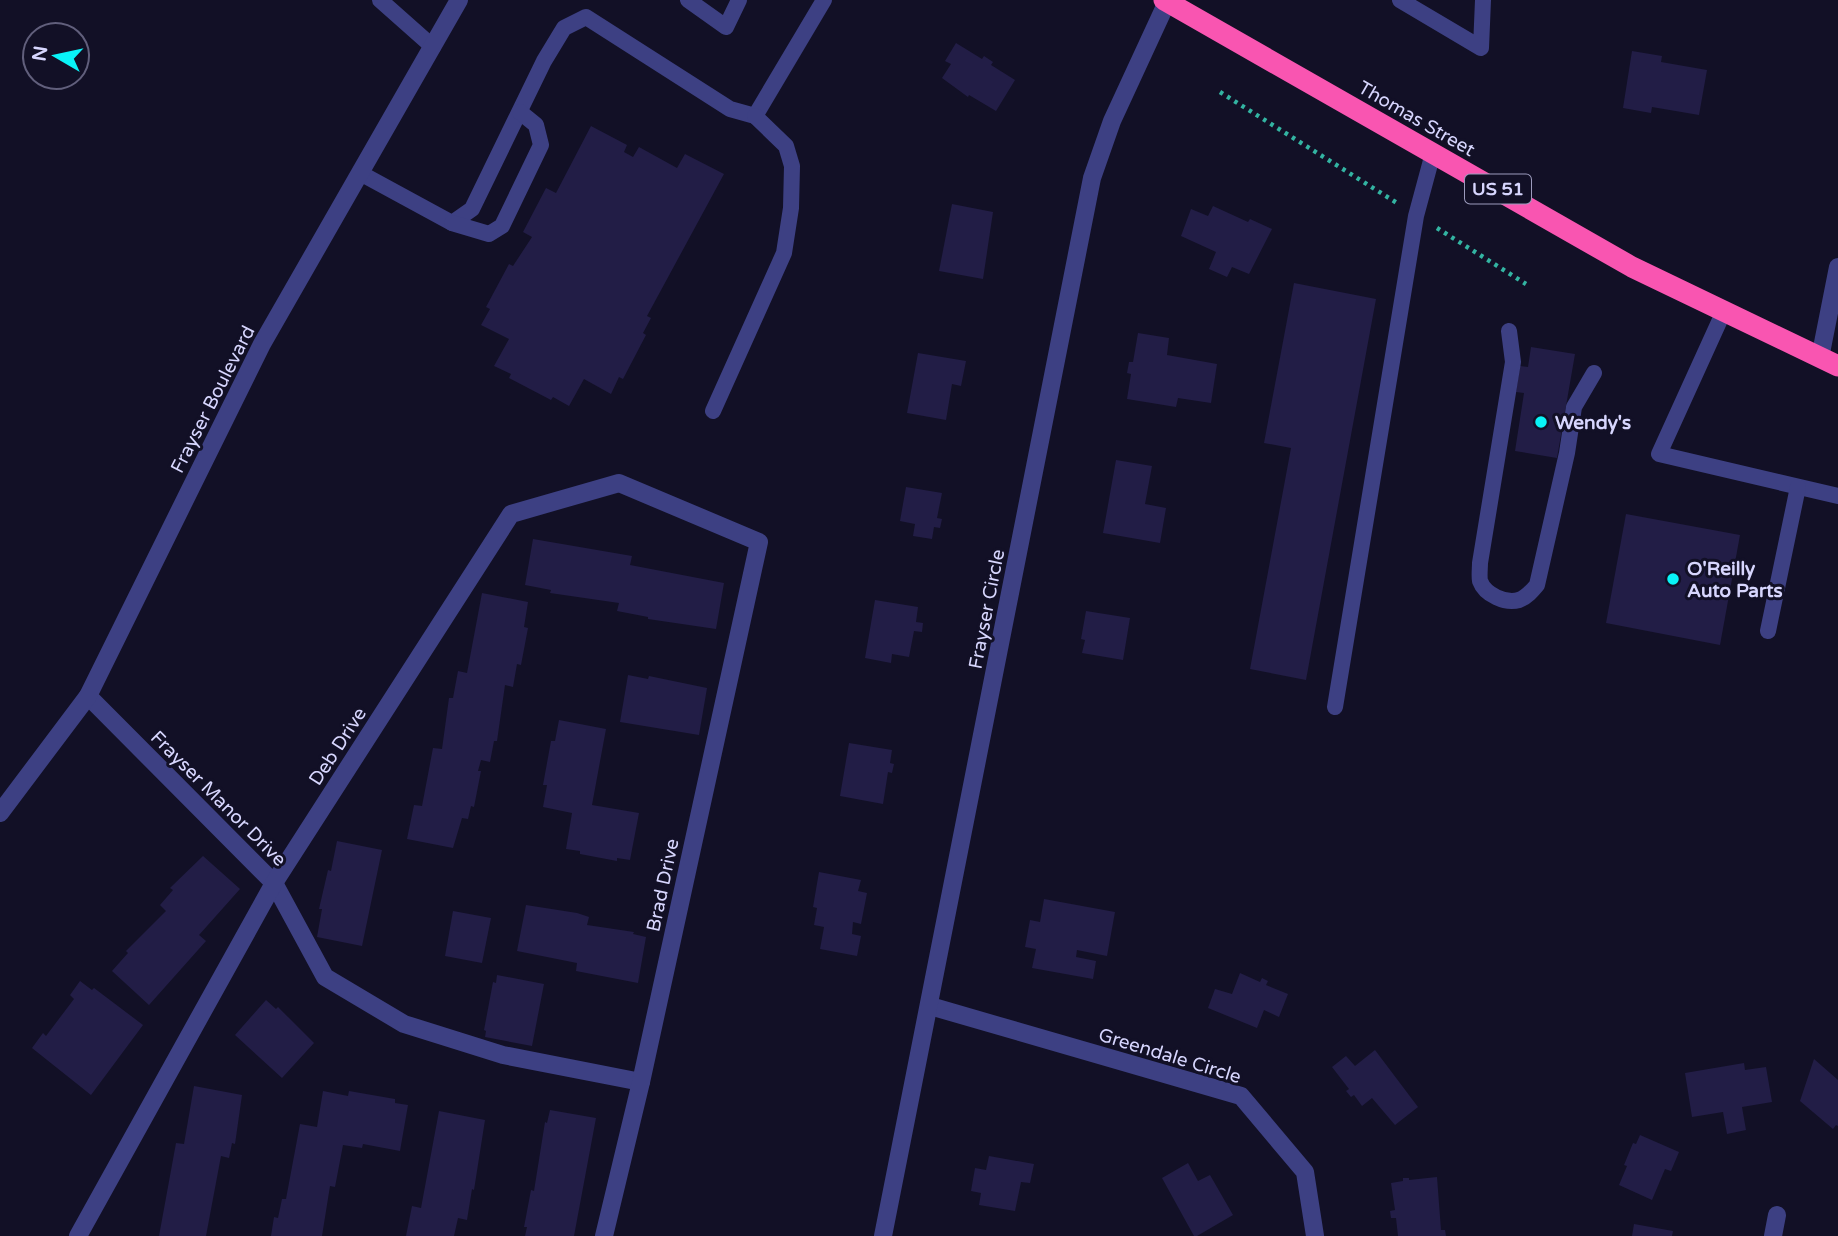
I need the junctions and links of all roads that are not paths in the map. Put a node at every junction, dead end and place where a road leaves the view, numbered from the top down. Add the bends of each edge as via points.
1 (380, 0) edge
2 (460, 0) edge
3 (688, 0) edge
4 (739, 0) edge
5 (824, 0) edge
6 (1400, 0) edge
7 (1483, 0) edge
8 (1165, 1) edge
9 (433, 47) junction
10 (520, 112) junction
11 (755, 116) junction
12 (1433, 153) junction
13 (360, 173) junction
14 (452, 223) junction
15 (1838, 267) edge
16 (1724, 311) junction
17 (1509, 331) dead end
18 (1829, 362) edge
19 (1594, 373) dead end
20 (713, 411) dead end
21 (1798, 487) junction
22 (1838, 496) edge
23 (759, 542) joint
24 (1768, 631) dead end
25 (88, 696) junction
26 (1335, 707) dead end
27 (0, 813) edge
28 (274, 883) junction
29 (930, 1006) junction
30 (641, 1082) junction
31 (1777, 1215) dead end
32 (78, 1236) edge
33 (604, 1236) edge
34 (883, 1236) edge
35 (1315, 1236) edge
36 (1773, 1236) edge

1 - 9 lane
2 - 9 street, Frayser Boulevard
3 - 4 lane via 726,27
5 - 11 lane
6 - 7 lane via 1481,48
8 - 12 highway, Thomas Street / US 51
8 - 29 street, Frayser Circle via 1092,178
9 - 13 street, Frayser Boulevard
10 - 11 lane via 565,28 586,17 730,109
10 - 14 lane via 472,209
10 - 14 lane via 536,125 541,145 502,226 489,234
11 - 20 lane via 786,146 792,166 791,208 784,253
12 - 16 highway, Thomas Street / US 51 via 1632,267
12 - 26 lane via 1416,216
13 - 14 lane
13 - 25 street, Frayser Boulevard via 262,344
15 - 18 street
16 - 18 highway, Thomas Street / US 51
16 - 21 lane via 1659,454
17 - 19 lane via 1513,362 1479,563 1480,581 1496,597 1521,599 1537,585 1574,407
21 - 22 lane
21 - 24 lane
23 - 28 street, Deb Drive via 619,483 512,514
23 - 30 street, Brad Drive
25 - 27 street, Frayser Boulevard
25 - 28 street, Frayser Manor Drive
28 - 30 street, Frayser Manor Drive via 325,977 404,1024 503,1055
28 - 32 street, Deb Drive
29 - 34 street, Frayser Circle
29 - 35 street, Greendale Circle via 1241,1096 1305,1172
30 - 33 street, Brad Drive
31 - 36 street

